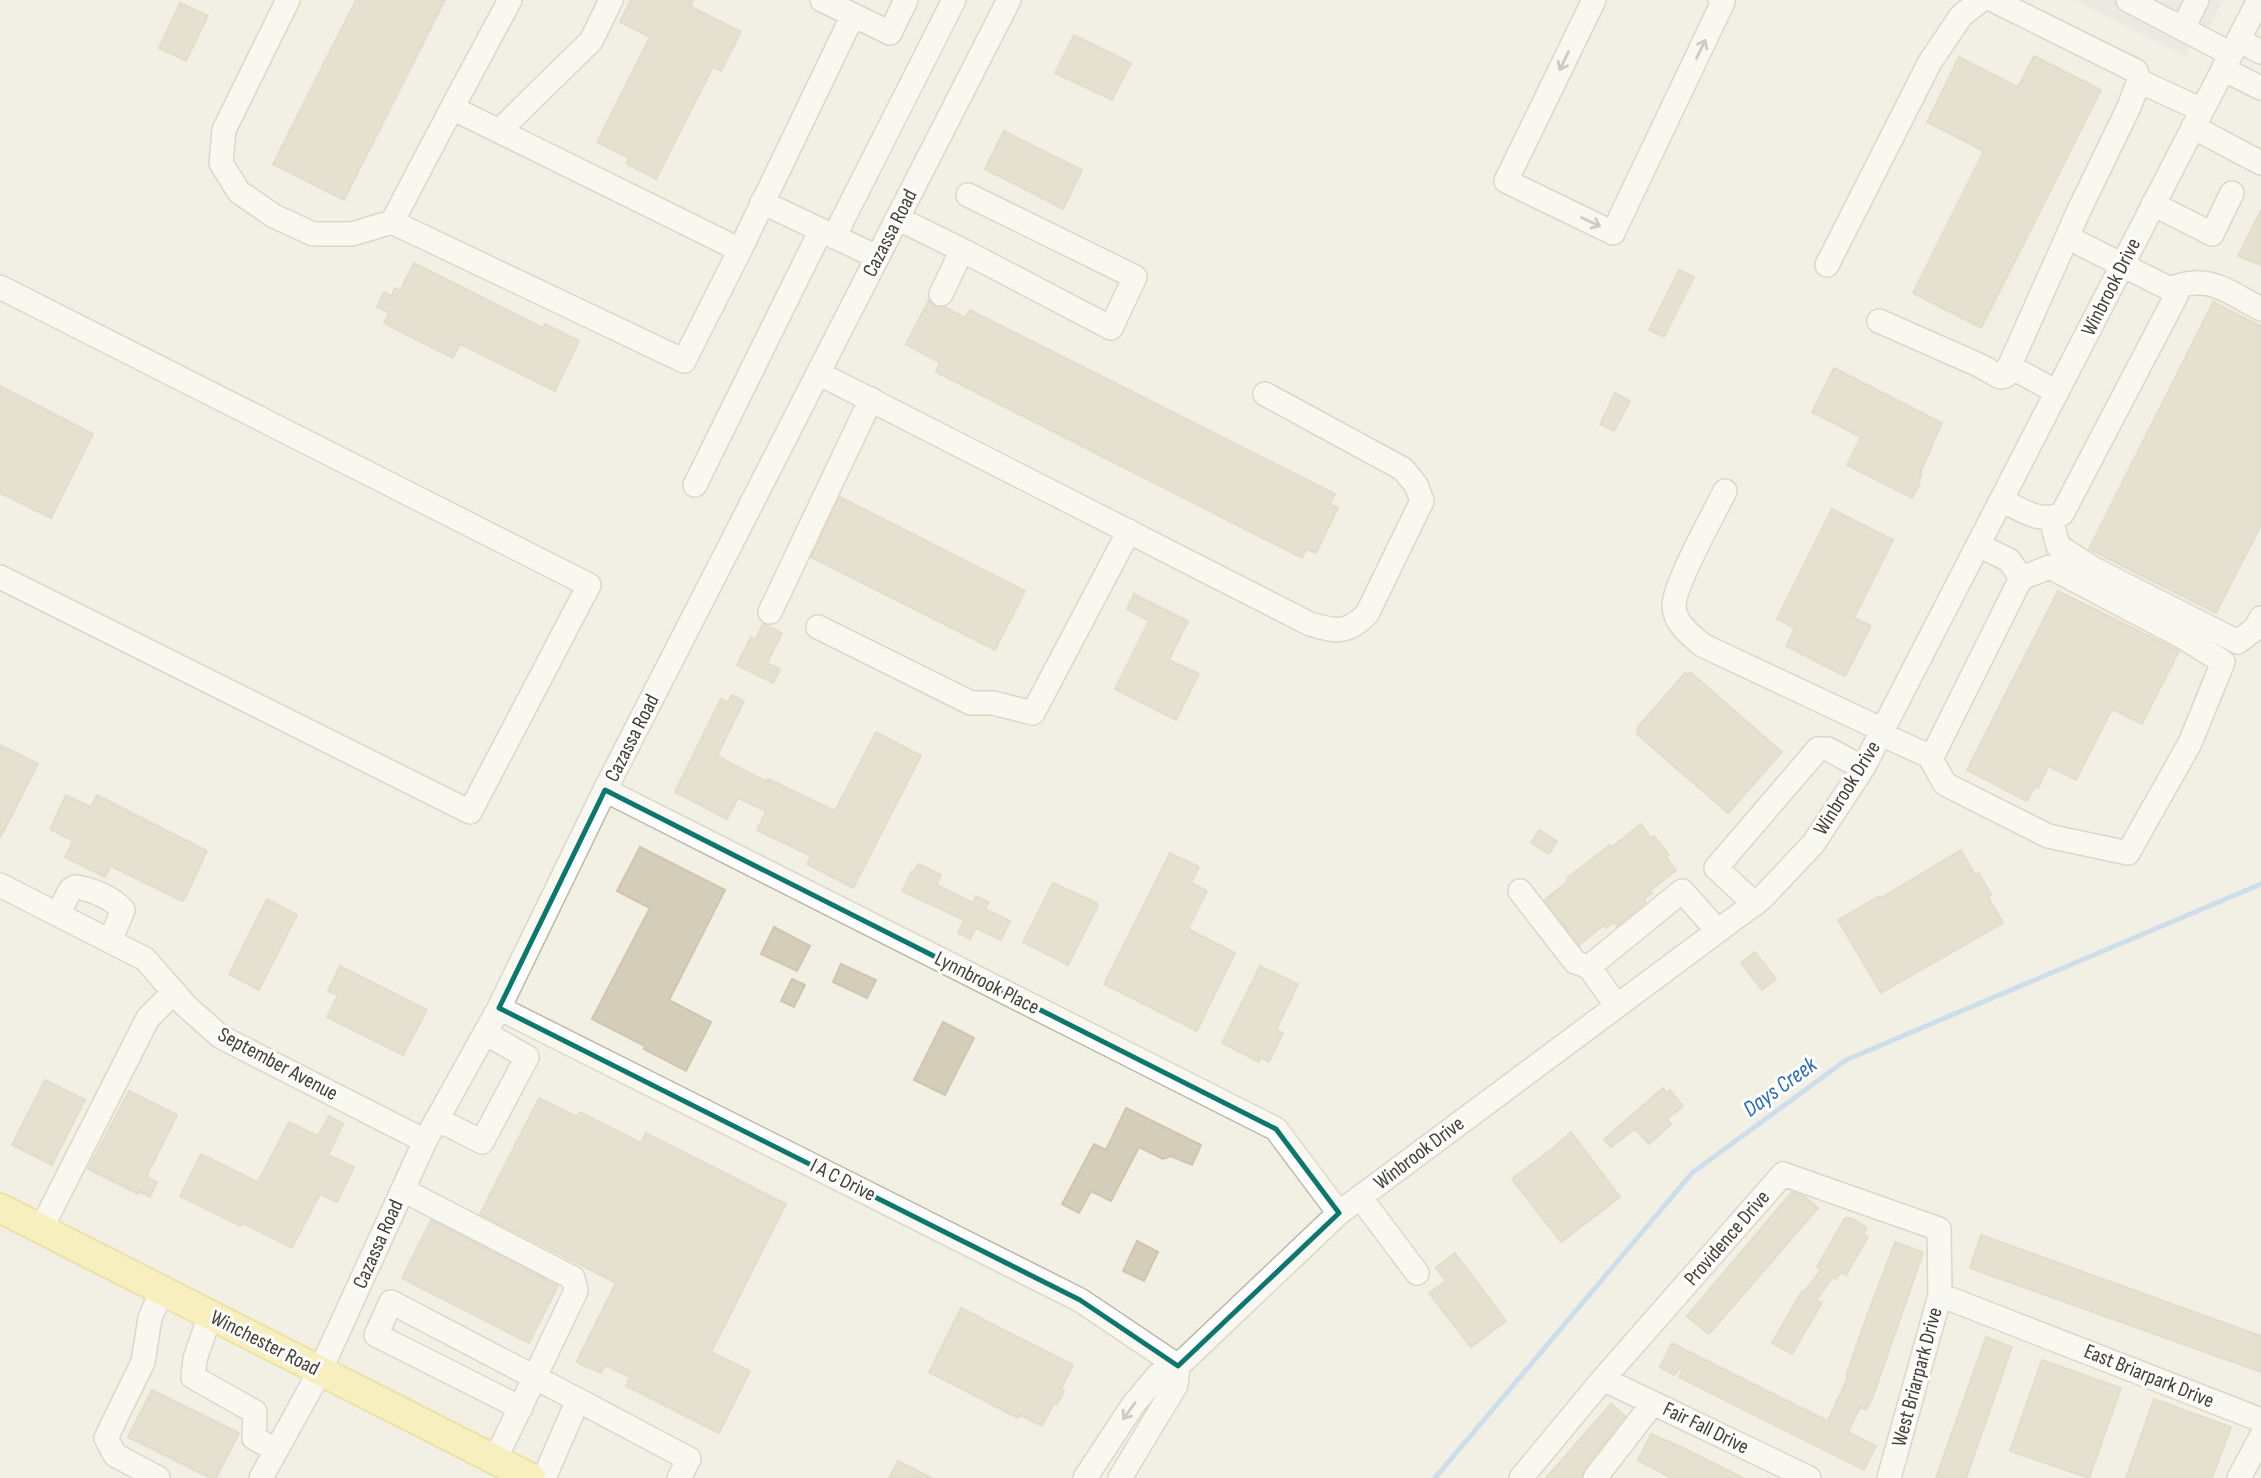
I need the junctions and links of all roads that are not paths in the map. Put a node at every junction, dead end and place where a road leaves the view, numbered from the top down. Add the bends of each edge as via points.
1 (288, 0) edge
2 (510, 0) edge
3 (611, 0) edge
4 (822, 0) edge
5 (906, 0) edge
6 (954, 0) edge
7 (1009, 0) edge
8 (1594, 0) edge
9 (1981, 0) edge
10 (1993, 0) edge
11 (2128, 0) edge
12 (2197, 0) edge
13 (2259, 0) edge
14 (1722, 1) edge
15 (853, 15) junction
16 (2183, 28) junction
17 (2261, 52) edge
18 (2231, 54) junction
19 (2139, 81) junction
20 (2261, 88) edge
21 (452, 108) junction
22 (2198, 118) junction
23 (499, 131) junction
24 (2261, 163) edge
25 (2232, 193) dead end
26 (968, 195) dead end
27 (762, 202) junction
28 (2153, 204) junction
29 (897, 218) junction
30 (392, 222) junction
31 (827, 233) junction
32 (2067, 237) junction
33 (740, 250) junction
34 (962, 250) junction
35 (877, 257) junction
36 (1827, 265) dead end
37 (2122, 266) junction
38 (0, 288) edge
39 (2170, 289) junction
40 (941, 294) dead end
41 (2261, 309) edge
42 (1879, 321) dead end
43 (2009, 366) junction
44 (818, 373) junction
45 (2057, 391) junction
46 (1265, 394) dead end
47 (871, 399) junction
48 (695, 485) dead end
49 (1725, 491) dead end
50 (2001, 500) junction
51 (2050, 519) junction
52 (1129, 531) junction
53 (1978, 545) junction
54 (0, 577) edge
55 (2021, 578) junction
56 (770, 612) dead end
57 (2261, 618) edge
58 (818, 627) dead end
59 (1882, 732) junction
60 (1929, 756) junction
61 (1863, 768) junction
62 (605, 790) junction
63 (0, 885) edge
64 (1520, 891) dead end
65 (1755, 904) junction
66 (58, 915) junction
67 (1718, 931) junction
68 (110, 941) junction
69 (1589, 967) junction
70 (173, 992) junction
71 (1617, 1006) junction
72 (499, 1008) junction
73 (485, 1033) junction
74 (437, 1119) junction
75 (425, 1141) junction
76 (403, 1190) junction
77 (1360, 1197) junction
78 (0, 1208) edge
79 (1339, 1213) junction
80 (41, 1229) junction
81 (1418, 1273) dead end
82 (162, 1290) junction
83 (1940, 1294) junction
84 (210, 1315) junction
85 (2037, 1331) joint
86 (1178, 1366) junction
87 (320, 1371) junction
88 (533, 1377) junction
89 (1603, 1379) junction
90 (578, 1400) junction
91 (1653, 1403) junction
92 (521, 1408) junction
93 (2261, 1420) edge
94 (2261, 1437) edge
95 (276, 1450) junction
96 (495, 1460) junction
97 (158, 1478) edge
98 (261, 1478) edge
99 (531, 1478) edge
100 (544, 1478) edge
101 (679, 1478) edge
102 (1085, 1478) edge
103 (1120, 1478) edge
104 (1521, 1478) edge
105 (1595, 1478) edge
106 (1809, 1478) edge
107 (1889, 1478) edge
108 (2239, 1478) edge

1 - 30 street via 224,130 221,163 239,192 274,216 313,234 352,234
2 - 21 street
3 - 23 street via 591,41
4 - 15 street
5 - 15 street via 890,33
6 - 31 street
7 - 29 street, Cazassa Road
8 -> 14 street via 1506,181 1613,233
9 - 36 street via 1961,16 1930,62
10 - 19 street via 2136,71
11 - 16 street
12 - 16 street
13 - 18 street, Winbrook Drive
15 - 27 street
16 - 18 street
17 - 18 street
18 - 20 street
18 - 22 street, Winbrook Drive
19 - 22 street
19 - 32 street
21 - 23 street
21 - 30 street
22 - 24 street
22 - 28 street, Winbrook Drive
23 - 33 street
25 - 28 street via 2212,234
26 - 34 street via 1135,277 1111,328
27 - 31 street
27 - 33 street
28 - 37 street, Winbrook Drive
29 - 34 street
29 - 35 street, Cazassa Road
30 - 33 street via 684,361
31 - 35 street
31 - 48 street
32 - 37 street
32 - 43 street
34 - 40 street
35 - 44 street, Cazassa Road
37 - 39 street
37 - 45 street, Winbrook Drive
38 - 54 street via 589,584 470,812
39 - 41 street via 2196,281 2215,285
39 - 51 street via 2176,296 2062,514
42 - 43 street via 2000,377
43 - 45 street
44 - 47 street
44 - 62 street, Cazassa Road
45 - 50 street, Winbrook Drive
46 - 52 street via 1403,469 1416,485 1422,501 1367,614 1356,625 1337,631 1310,624
47 - 52 street
47 - 56 street
49 - 59 street via 1679,586 1674,607 1680,625 1702,645
50 - 51 street
50 - 53 street, Winbrook Drive
51 - 57 street via 2058,547 2238,642
52 - 58 street via 1033,713 993,703 971,704
53 - 55 street via 2009,561
53 - 59 street, Winbrook Drive
55 - 60 street
55 - 60 street via 2050,567 2223,662 2190,743 2128,853 2048,836 1945,784
59 - 60 street
59 - 61 street, Winbrook Drive
61 - 65 street, Winbrook Drive via 1813,844
61 - 65 street via 1828,749 1818,749 1716,868
62 - 72 street, Cazassa Road
62 - 79 street, Lynnbrook Place via 1276,1129
63 - 66 street, September Avenue
64 - 69 street via 1574,962
65 - 67 street, Winbrook Drive
66 - 68 street, September Avenue
66 - 68 street via 70,890 83,887 123,910
67 - 69 street via 1682,891
67 - 71 street, Winbrook Drive
68 - 70 street, September Avenue via 145,959
69 - 71 street
70 - 75 street, September Avenue via 221,1037
70 - 80 street via 148,1018
71 - 77 street, Winbrook Drive
72 - 73 street, Cazassa Road
72 - 86 street, I A C Drive via 1080,1300
73 - 74 street, Cazassa Road
73 - 74 street via 527,1057 482,1142
74 - 75 street, Cazassa Road
75 - 76 street, Cazassa Road
76 - 87 street, Cazassa Road
76 - 88 street via 573,1278 576,1291
77 - 79 street, Winbrook Drive
77 - 81 street
78 - 80 main road, Winchester Road
79 - 86 street, Winbrook Drive
80 - 82 main road, Winchester Road
82 - 84 main road, Winchester Road
82 - 97 street via 150,1318 143,1362 106,1437 115,1455
83 - 85 street, West Briarpark Drive
83 - 89 street, Providence Drive via 1939,1228 1783,1174
83 - 107 street, West Briarpark Drive
84 - 87 main road, Winchester Road
84 - 95 street via 193,1377 255,1412 254,1438
85 - 93 street, East Briarpark Drive
86 -> 102 street, Winbrook Drive via 1158,1375 1133,1405
86 - 103 street, Winbrook Drive via 1176,1385
87 - 95 street, Cazassa Road
87 - 96 main road, Winchester Road
88 - 90 street
88 - 92 street
88 - 92 street via 391,1302 376,1335
89 - 91 street, Fair Fall Drive
89 - 104 street, Providence Drive
90 - 100 street
90 - 101 street via 689,1459
91 - 105 street
91 - 106 street, Fair Fall Drive
92 - 96 street
94 - 108 street
95 - 98 street, Cazassa Road
96 - 99 main road, Winchester Road

